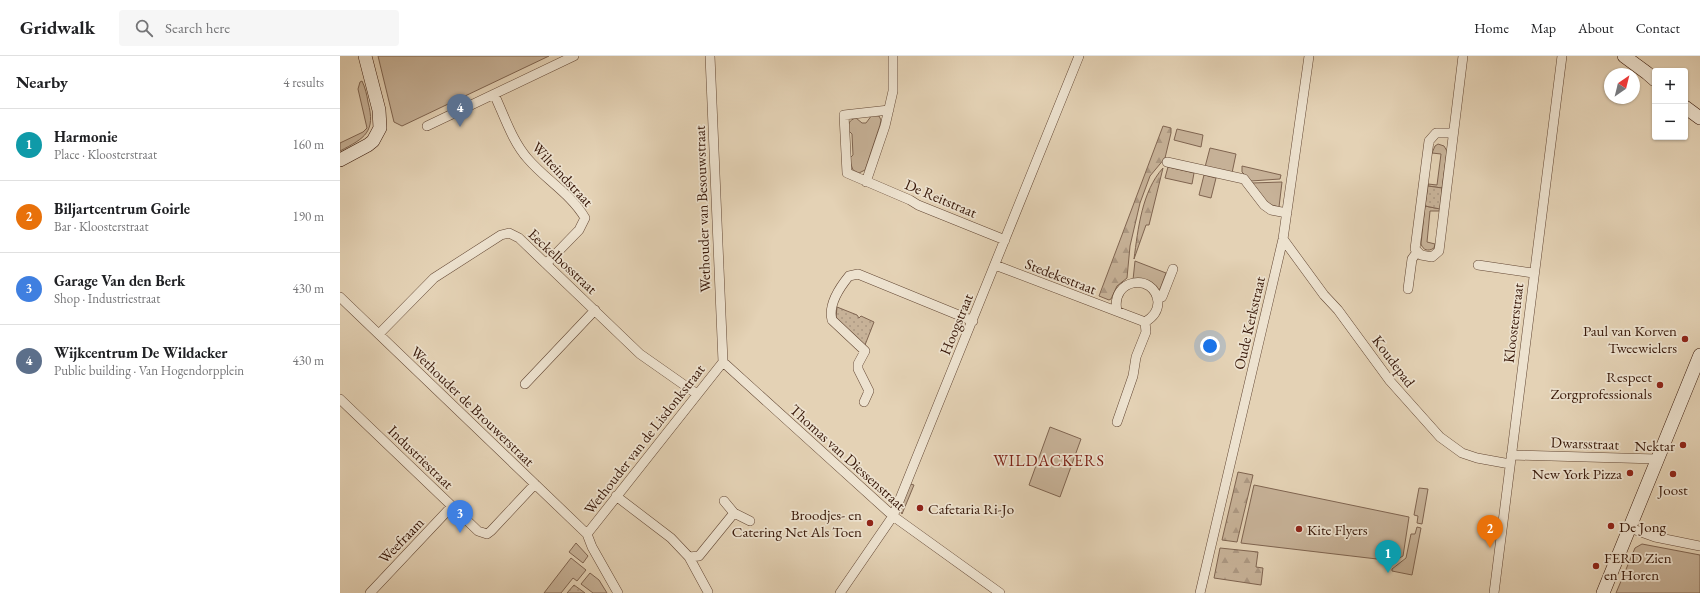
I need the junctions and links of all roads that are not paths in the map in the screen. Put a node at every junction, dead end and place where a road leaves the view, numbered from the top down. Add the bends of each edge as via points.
1 (365, 56) edge
2 (574, 56) edge
3 (710, 56) edge
4 (894, 56) edge
5 (1079, 56) edge
6 (1309, 56) edge
7 (1463, 56) edge
8 (1562, 56) edge
9 (1631, 58) edge
10 (1652, 77) edge
11 (494, 94) junction
12 (1688, 109) edge
13 (889, 110) junction
14 (1700, 118) edge
15 (427, 126) dead end
16 (1453, 133) junction
17 (340, 160) edge
18 (1167, 162) dead end
19 (866, 182) junction
20 (1286, 213) junction
21 (1283, 239) junction
22 (1005, 240) junction
23 (1417, 252) junction
24 (546, 264) junction
25 (995, 265) junction
26 (1478, 265) dead end
27 (1173, 269) dead end
28 (1534, 273) junction
29 (1408, 289) dead end
30 (340, 297) edge
31 (1157, 298) junction
32 (595, 310) junction
33 (1118, 311) junction
34 (972, 321) junction
35 (1145, 322) junction
36 (379, 334) junction
37 (1700, 355) edge
38 (723, 362) junction
39 (525, 384) dead end
40 (697, 394) junction
41 (340, 399) edge
42 (864, 402) dead end
43 (1116, 422) dead end
44 (1511, 459) junction
45 (1657, 459) junction
46 (535, 484) junction
47 (616, 496) junction
48 (724, 501) dead end
49 (452, 506) junction
50 (734, 513) junction
51 (893, 516) junction
52 (750, 521) dead end
53 (1630, 528) junction
54 (587, 534) junction
55 (1700, 546) edge
56 (689, 557) junction
57 (1201, 591) edge
58 (708, 592) edge
59 (370, 593) edge
60 (618, 593) edge
61 (840, 593) edge
62 (1000, 593) edge
63 (1494, 593) edge
64 (1603, 593) edge

1 - 17 street via 379,110 380,128 368,145
2 - 11 street
3 - 38 street, Wethouder van Besouwstraat
4 - 13 street via 893,91
5 - 22 street, Hoogstraat
6 - 20 street, Oude Kerkstraat
7 - 16 street
8 - 28 street, Kloosterstraat
9 - 10 street
11 - 15 street
11 - 24 street, Wilteindstraat via 527,159 579,207 585,218 580,230
12 - 14 street
13 - 19 street
13 - 19 street, De Reitstraat via 844,115 847,174
16 - 23 street via 1436,133 1429,140 1415,249
16 - 23 street via 1439,251 1432,257
18 - 20 street via 1244,179 1264,205 1271,210
19 - 22 street, De Reitstraat
20 - 21 street, Oude Kerkstraat
21 - 44 street, Koudepad via 1390,381 1440,437 1462,453 1477,458
21 - 57 street, Oude Kerkstraat
22 - 25 street, Hoogstraat
23 - 29 street via 1412,259
24 - 32 street, Eeckelbosstraat
24 - 36 street, Eeckelbosstraat via 519,238 509,233 501,235 434,278
25 - 33 street, Stedekestraat via 1104,308
25 - 34 street, Hoogstraat
26 - 28 street
27 - 31 street via 1162,297
28 - 44 street, Kloosterstraat
30 - 36 street, Wethouder de Brouwerstraat
31 - 33 street, Stedekestraat via 1154,290 1148,285 1132,283 1126,285 1118,294
31 - 35 street via 1158,306 1155,313
32 - 39 street, Eeckelbosstraat
32 - 40 street, Eeckelbosstraat via 640,354
33 - 35 street, Stedekestraat
34 - 42 street via 858,274 849,276 839,289 830,313 832,320 865,351 858,364 869,392
34 - 51 street, Hoogstraat
35 - 43 street via 1146,332 1136,357 1134,376
36 - 46 street, Wethouder de Brouwerstraat
37 - 45 street
38 - 40 street, Wethouder van de Lisdonkstraat
38 - 51 street, Thomas van Diessenstraat
40 - 47 street, Wethouder van de Lisdonkstraat
41 - 49 street, Industriestraat
44 - 45 street, Dwarsstraat
44 - 63 street, Kloosterstraat
45 - 53 street
46 - 49 street, Industriestraat via 487,534 478,531
46 - 54 street, Wethouder de Brouwerstraat
47 - 54 street, Wethouder van de Lisdonkstraat
47 - 56 street via 671,538
48 - 50 street
49 - 59 street, Weefraam
50 - 52 street
50 - 56 street via 699,556
51 - 61 street, Hoogstraat
51 - 62 street, Thomas van Diessenstraat
53 - 55 street via 1655,537
53 - 64 street
54 - 60 street
56 - 58 street

